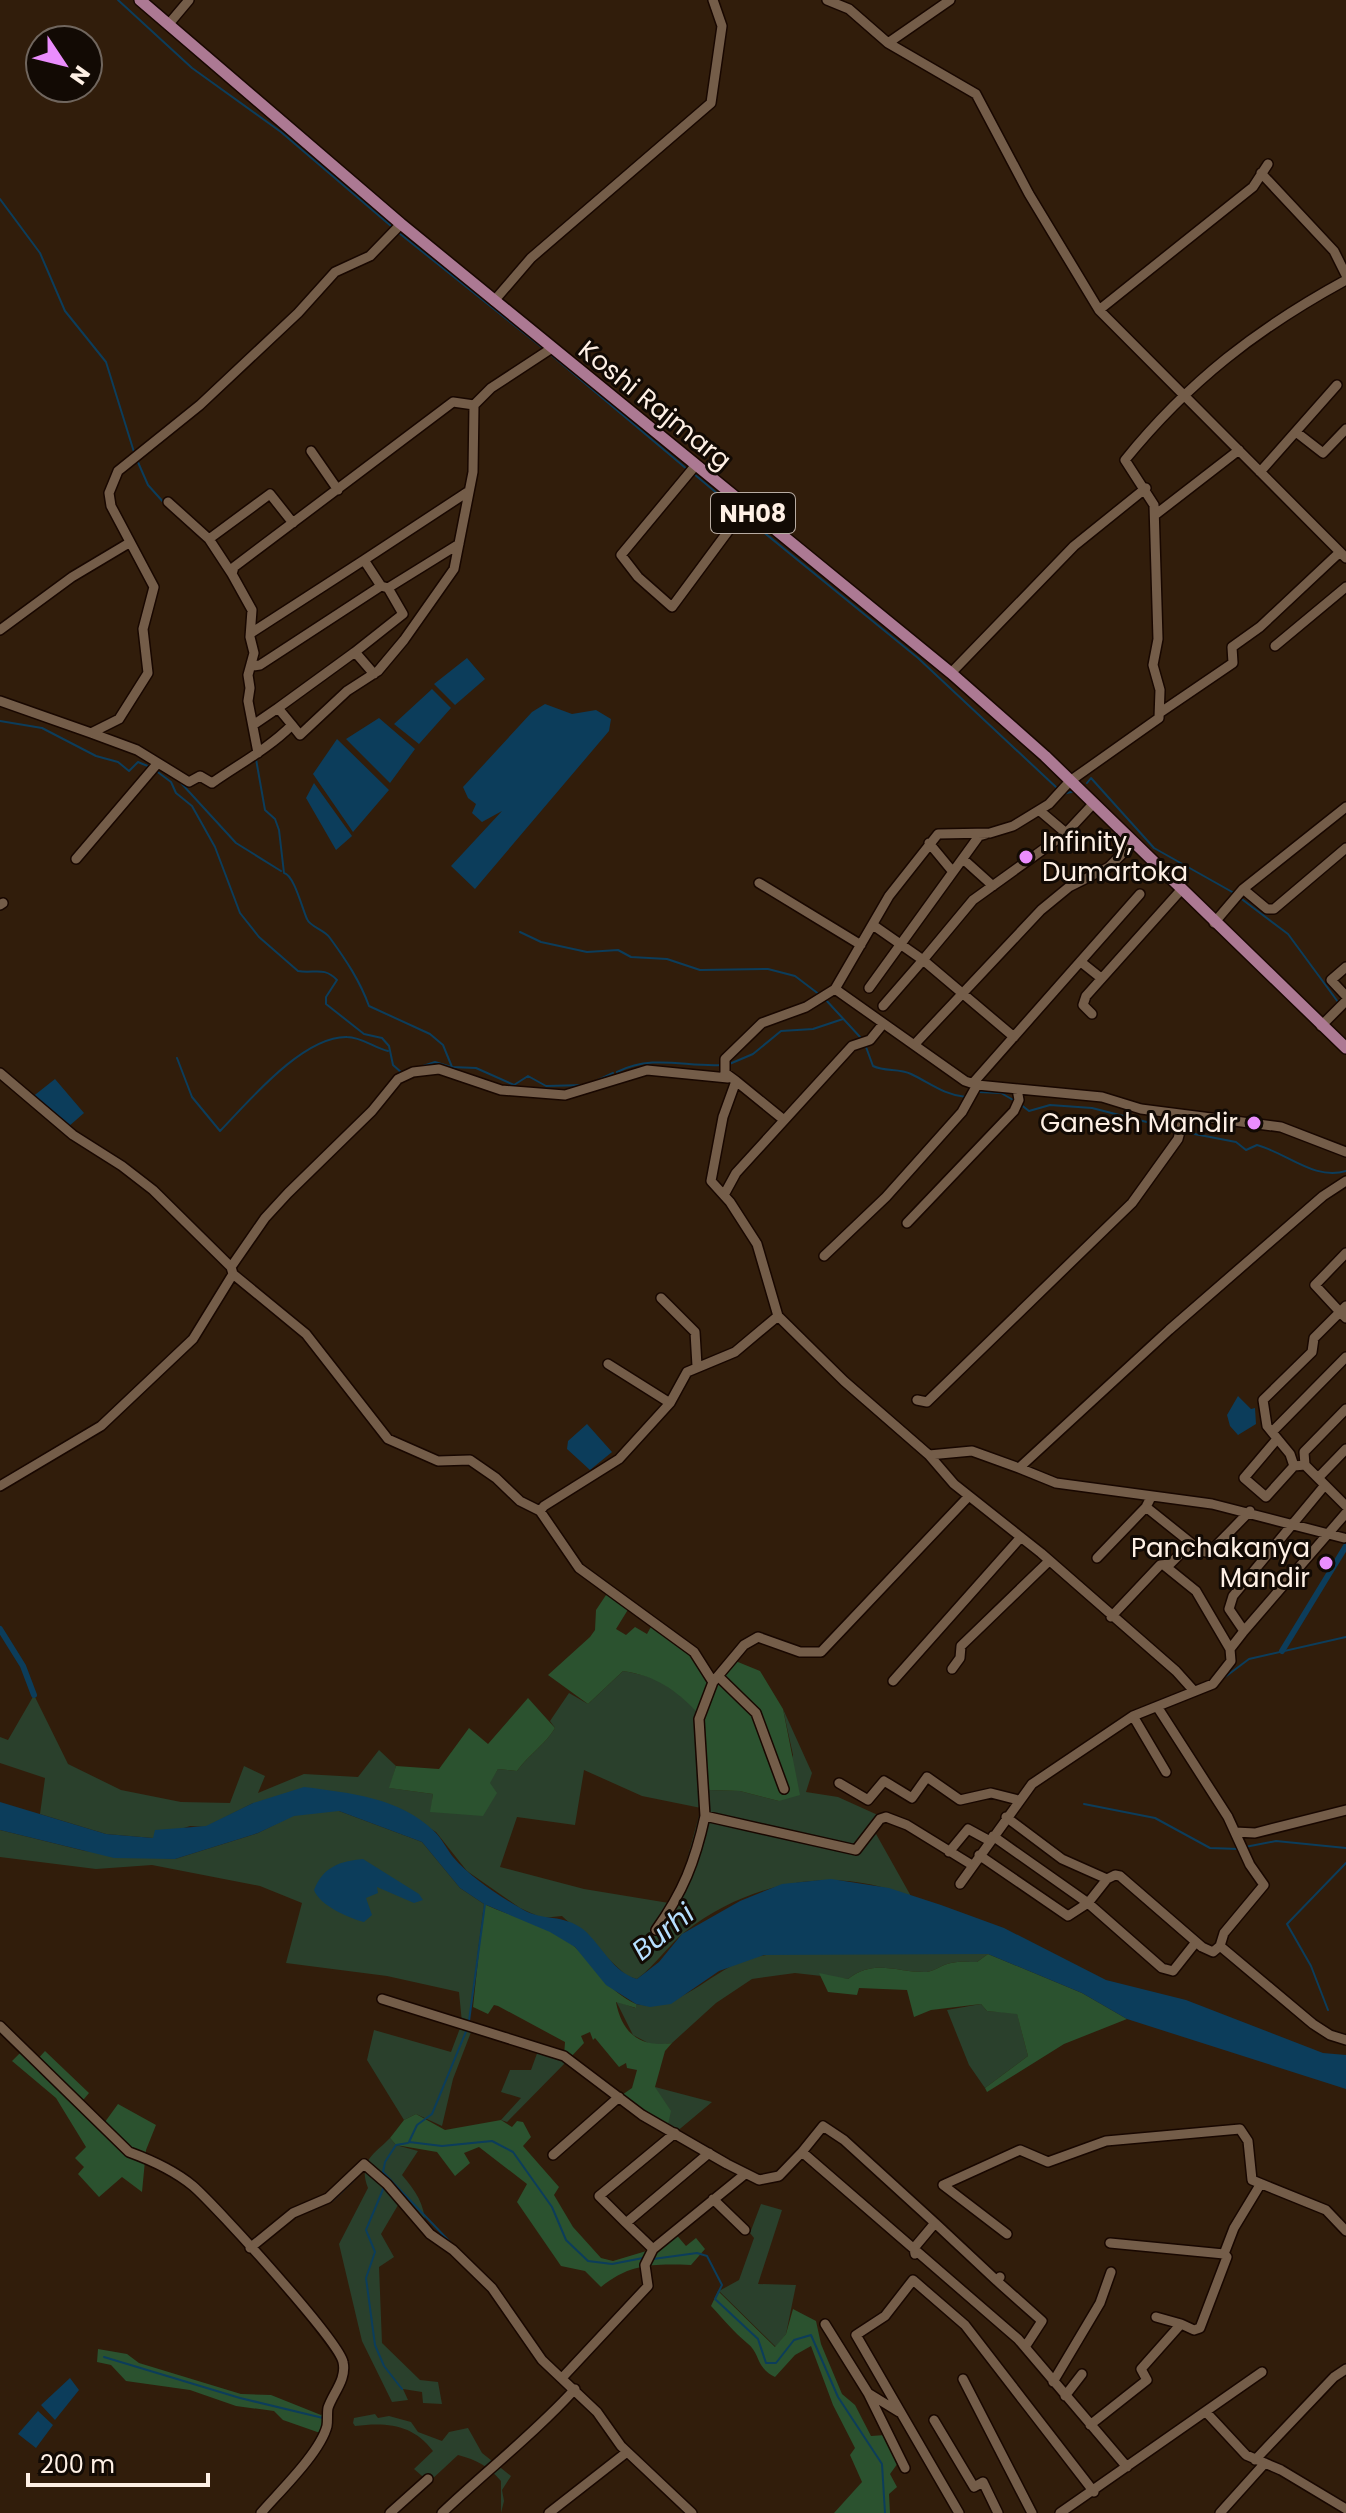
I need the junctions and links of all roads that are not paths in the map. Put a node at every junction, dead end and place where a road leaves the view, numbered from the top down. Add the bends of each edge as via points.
1 (140, 0) edge
2 (189, 0) edge
3 (713, 0) edge
4 (827, 0) edge
5 (950, 0) edge
6 (168, 25) junction
7 (888, 43) junction
8 (1268, 164) dead end
9 (1261, 173) junction
10 (397, 229) junction
11 (1346, 273) edge
12 (494, 301) junction
13 (1099, 310) junction
14 (552, 348) junction
15 (1337, 385) dead end
16 (1184, 395) junction
17 (474, 405) junction
18 (1346, 429) edge
19 (1296, 432) junction
20 (1239, 450) junction
21 (311, 451) dead end
22 (695, 466) junction
23 (1260, 472) junction
24 (1146, 488) junction
25 (338, 490) junction
26 (469, 491) junction
27 (168, 502) dead end
28 (746, 507) junction
29 (1155, 515) junction
30 (293, 523) junction
31 (209, 539) junction
32 (129, 543) junction
33 (459, 544) junction
34 (1343, 555) edge
35 (364, 560) junction
36 (232, 574) junction
37 (384, 587) junction
38 (1346, 587) edge
39 (0, 630) edge
40 (251, 633) junction
41 (1275, 646) dead end
42 (355, 652) junction
43 (253, 666) junction
44 (951, 673) junction
45 (374, 674) junction
46 (0, 701) edge
47 (278, 708) junction
48 (1161, 712) junction
49 (253, 725) junction
50 (292, 725) junction
51 (91, 733) junction
52 (258, 753) junction
53 (154, 767) junction
54 (1070, 781) junction
55 (1093, 804) junction
56 (1346, 807) edge
57 (1040, 811) junction
58 (990, 833) junction
59 (1066, 833) junction
60 (929, 843) junction
61 (1133, 843) junction
62 (1346, 848) edge
63 (76, 859) dead end
64 (963, 859) junction
65 (953, 872) junction
66 (759, 883) dead end
67 (993, 886) junction
68 (1181, 890) junction
69 (1140, 894) dead end
70 (1239, 894) junction
71 (1214, 923) junction
72 (873, 925) junction
73 (901, 944) junction
74 (861, 945) junction
75 (923, 960) junction
76 (1081, 962) junction
77 (1346, 967) edge
78 (1101, 978) junction
79 (869, 988) dead end
80 (835, 989) junction
81 (963, 993) junction
82 (1344, 1002) edge
83 (883, 1006) dead end
84 (1092, 1014) dead end
85 (883, 1024) junction
86 (1321, 1026) junction
87 (1014, 1037) junction
88 (914, 1045) junction
89 (1346, 1048) edge
90 (0, 1073) edge
91 (728, 1073) junction
92 (974, 1089) junction
93 (1017, 1089) junction
94 (1184, 1116) junction
95 (784, 1120) junction
96 (1346, 1152) edge
97 (1346, 1181) edge
98 (724, 1195) junction
99 (907, 1223) dead end
100 (1346, 1253) edge
101 (824, 1256) dead end
102 (232, 1270) junction
103 (661, 1298) dead end
104 (1344, 1312) edge
105 (778, 1316) junction
106 (1346, 1357) edge
107 (608, 1364) dead end
108 (697, 1366) junction
109 (917, 1400) dead end
110 (670, 1403) junction
111 (1346, 1409) edge
112 (1275, 1436) junction
113 (1346, 1449) edge
114 (1304, 1452) junction
115 (1290, 1454) junction
116 (929, 1455) junction
117 (1299, 1466) junction
118 (1019, 1468) junction
119 (1322, 1481) junction
120 (0, 1486) edge
121 (1346, 1489) edge
122 (969, 1496) junction
123 (1338, 1498) junction
124 (1148, 1502) junction
125 (1346, 1506) edge
126 (540, 1511) junction
127 (1250, 1511) junction
128 (1346, 1513) edge
129 (1293, 1523) junction
130 (1329, 1533) junction
131 (1021, 1537) junction
132 (1344, 1538) edge
133 (1191, 1543) junction
134 (1097, 1558) dead end
135 (1049, 1561) junction
136 (1165, 1566) junction
137 (1111, 1617) junction
138 (1244, 1631) junction
139 (1230, 1649) junction
140 (952, 1669) dead end
141 (716, 1679) junction
142 (893, 1681) dead end
143 (1194, 1691) junction
144 (1158, 1708) junction
145 (1133, 1716) junction
146 (1166, 1772) dead end
147 (839, 1783) dead end
148 (784, 1789) dead end
149 (1018, 1800) junction
150 (1346, 1810) edge
151 (705, 1816) junction
152 (1006, 1817) junction
153 (1235, 1832) junction
154 (991, 1838) junction
155 (949, 1852) junction
156 (979, 1855) junction
157 (972, 1865) junction
158 (1107, 1879) junction
159 (960, 1884) dead end
160 (1088, 1903) junction
161 (656, 1930) dead end
162 (1196, 1942) junction
163 (1220, 1946) junction
164 (382, 1999) dead end
165 (0, 2026) edge
166 (1346, 2040) edge
167 (619, 2097) junction
168 (675, 2133) junction
169 (802, 2152) junction
170 (709, 2153) junction
171 (553, 2155) dead end
172 (745, 2174) junction
173 (1260, 2185) junction
174 (713, 2199) junction
175 (626, 2223) junction
176 (935, 2223) junction
177 (745, 2230) dead end
178 (1346, 2231) edge
179 (1007, 2234) dead end
180 (1110, 2243) dead end
181 (250, 2248) junction
182 (653, 2249) junction
183 (915, 2254) junction
184 (1224, 2254) junction
185 (1111, 2272) dead end
186 (1156, 2317) dead end
187 (825, 2324) dead end
188 (1181, 2324) junction
189 (1025, 2347) junction
190 (1346, 2369) edge
191 (1262, 2372) dead end
192 (1082, 2374) dead end
193 (562, 2378) junction
194 (963, 2379) dead end
195 (1053, 2382) junction
196 (575, 2389) junction
197 (868, 2393) junction
198 (1065, 2396) junction
199 (1206, 2412) junction
200 (902, 2413) junction
201 (934, 2420) dead end
202 (1090, 2425) junction
203 (627, 2452) junction
204 (1260, 2462) junction
205 (1127, 2467) junction
206 (905, 2468) dead end
207 (428, 2479) dead end
208 (1094, 2492) junction
209 (1346, 2509) edge
210 (261, 2513) edge
211 (390, 2513) edge
212 (442, 2513) edge
213 (549, 2513) edge
214 (692, 2513) edge
215 (959, 2513) edge
216 (998, 2513) edge
217 (1032, 2513) edge
218 (1060, 2513) edge
219 (1220, 2513) edge

1 - 6 main road, Koshi Rajmarg / NH08
2 - 6 street
3 - 12 street via 722,26 711,103 531,258
4 - 7 street via 849,9
5 - 7 street
6 - 10 main road, Koshi Rajmarg / NH08
7 - 13 street via 976,94
8 - 9 street
9 - 11 street via 1334,251
9 - 13 street via 1253,187
10 - 12 main road, Koshi Rajmarg / NH08
10 - 32 street via 370,256 335,272 200,405 118,471 109,493
11 - 16 street via 1265,326
12 - 14 main road, Koshi Rajmarg / NH08
13 - 16 street
14 - 17 street
14 - 22 main road, Koshi Rajmarg / NH08
15 - 19 street
16 - 20 street
16 - 24 street via 1125,460
17 - 25 street via 453,402
17 - 26 street
18 - 19 street via 1323,453
19 - 23 street
20 - 23 street
20 - 29 street
21 - 25 street
22 - 28 main road, Koshi Rajmarg / NH08
22 - 28 street via 621,555 672,607
23 - 34 street
24 - 29 street
24 - 44 street via 1074,546
25 - 30 street
26 - 33 street
26 - 35 street
27 - 31 street
28 - 44 main road, Koshi Rajmarg / NH08
29 - 48 street via 1158,639 1153,665
30 - 31 street via 270,494
30 - 36 street via 234,567
31 - 36 street
32 - 39 street
32 - 51 street via 154,587 143,629 148,673 119,719
33 - 37 street
33 - 45 street via 454,569
34 - 48 street via 1232,647 1233,663
35 - 37 street
35 - 40 street
36 - 40 street via 252,610
37 - 42 street via 403,614
37 - 43 street
38 - 41 street
40 - 43 street
42 - 45 street
42 - 47 street
43 - 49 street via 248,675
44 - 54 main road, Koshi Rajmarg / NH08
45 - 50 street via 347,691 300,735
46 - 51 street
47 - 49 street
47 - 50 street
48 - 54 street
49 - 52 street
50 - 52 street
51 - 53 street via 137,750
52 - 53 street via 212,783 200,776 189,782
53 - 63 street
54 - 55 main road, Koshi Rajmarg / NH08
54 - 57 street
55 - 59 street
55 - 61 main road, Koshi Rajmarg / NH08
56 - 70 street
57 - 58 street
57 - 59 street
58 - 60 street via 938,834
58 - 64 street via 979,836
59 - 67 street
60 - 65 street
60 - 72 street
61 - 68 main road, Koshi Rajmarg / NH08
61 - 81 street via 1109,867 1069,887 1041,910
62 - 70 street via 1274,909
64 - 65 street
64 - 67 street
65 - 73 street
66 - 74 street
67 - 75 street via 973,900
68 - 71 main road, Koshi Rajmarg / NH08
68 - 78 street
69 - 76 street
70 - 71 street
71 - 86 main road, Koshi Rajmarg / NH08
72 - 73 street
72 - 74 street
73 - 75 street
73 - 79 street
74 - 80 street
75 - 81 street
75 - 83 street
76 - 78 street
76 - 87 street
77 - 82 street via 1331,980
78 - 84 street via 1082,1002
80 - 85 street
80 - 91 street via 806,1007 762,1023
81 - 87 street
81 - 88 street
82 - 86 street
85 - 88 street
85 - 95 street via 870,1040 852,1046
86 - 89 main road, Koshi Rajmarg / NH08
87 - 92 street
88 - 92 street
90 - 102 street via 73,1135 153,1190
91 - 95 street
91 - 98 street via 710,1175
91 - 102 street via 647,1070 565,1095 501,1090 439,1069 413,1072 398,1079 265,1218
92 - 93 street
92 - 101 street via 886,1197
93 - 94 street via 1102,1097
93 - 99 street via 1018,1103
94 - 96 street via 1281,1127
94 - 109 street via 1181,1131 1132,1203 927,1402
95 - 98 street via 736,1173
97 - 118 street via 1169,1330
98 - 105 street via 757,1244
100 - 104 street via 1315,1285
102 - 120 street via 193,1339 101,1426
102 - 126 street via 306,1334 388,1439 438,1461 470,1460
103 - 108 street via 695,1332
104 - 112 street via 1314,1338 1312,1352 1263,1400 1267,1426
105 - 108 street via 735,1352
105 - 116 street via 835,1374
106 - 112 street
107 - 110 street
108 - 110 street via 685,1375
110 - 126 street via 619,1459
111 - 114 street
112 - 115 street
112 - 117 street via 1244,1478 1266,1497
113 - 119 street
114 - 115 street
114 - 117 street
115 - 117 street
116 - 118 street via 972,1451
116 - 122 street
117 - 119 street
118 - 124 street via 1056,1483
119 - 123 street
119 - 129 street
121 - 123 street
122 - 131 street
122 - 141 street via 821,1652 800,1652 758,1637 744,1645
123 - 125 street
124 - 127 street
124 - 133 street
124 - 134 street
126 - 141 street via 579,1568 694,1652
127 - 129 street
127 - 133 street via 1211,1551
128 - 130 street
129 - 130 street
129 - 138 street via 1229,1602
130 - 132 street
130 - 138 street
131 - 135 street
131 - 142 street
133 - 136 street
135 - 137 street
135 - 140 street via 961,1646
136 - 137 street via 1151,1572
136 - 139 street via 1196,1591
137 - 143 street
138 - 139 street
139 - 143 street via 1231,1661 1223,1675
141 - 148 street via 756,1713
141 - 151 street via 699,1719
143 - 144 street
144 - 145 street
144 - 153 street
145 - 146 street
145 - 149 street via 1068,1757
147 - 149 street via 868,1800 884,1781 912,1798 927,1777 960,1800 991,1793
149 - 152 street
150 - 153 street via 1255,1833
151 - 155 street via 856,1850 886,1817
151 - 161 street via 688,1881
152 - 154 street
152 - 158 street via 1062,1859
153 - 163 street via 1264,1885 1224,1933
154 - 155 street via 968,1829
154 - 156 street
154 - 160 street
155 - 157 street
156 - 157 street
156 - 160 street via 1064,1916
157 - 159 street
158 - 160 street
158 - 162 street via 1120,1876
160 - 162 street via 1154,1964 1169,1971
162 - 163 street via 1213,1952
163 - 166 street via 1313,2024
164 - 167 street via 564,2056
165 - 181 street via 129,2152 194,2187
167 - 168 street
167 - 171 street
168 - 170 street
168 - 175 street via 599,2196
169 - 172 street via 779,2176 759,2180
169 - 176 street via 823,2126 829,2128
169 - 183 street
170 - 172 street
170 - 175 street
172 - 174 street
173 - 178 street via 1326,2210
173 - 179 street via 1248,2170 1248,2141 1240,2129 1106,2141 1048,2162 1020,2150 943,2185
173 - 184 street
174 - 177 street
174 - 182 street
175 - 182 street
176 - 183 street via 914,2248
176 - 189 street via 1042,2321
180 - 184 street
181 - 193 street via 293,2213 328,2198 364,2164 430,2234 492,2288 542,2360
181 - 210 street via 344,2364 323,2434
182 - 193 street via 645,2265 648,2286
183 - 189 street
184 - 188 street via 1200,2328
185 - 195 street via 1100,2303
186 - 188 street
187 - 197 street
188 - 202 street via 1141,2369 1147,2380
189 - 195 street
190 - 204 street
191 - 199 street
192 - 198 street
193 - 196 street
194 - 217 street
195 - 198 street
196 - 203 street
196 - 212 street
197 - 200 street
197 - 206 street
198 - 202 street
199 - 204 street
199 - 205 street
200 - 208 street via 856,2335 885,2316 913,2280 965,2325
200 - 215 street
201 - 216 street via 974,2487 983,2482
202 - 205 street
203 - 213 street
203 - 214 street
204 - 209 street
204 - 219 street
205 - 208 street
207 - 211 street
208 - 218 street

